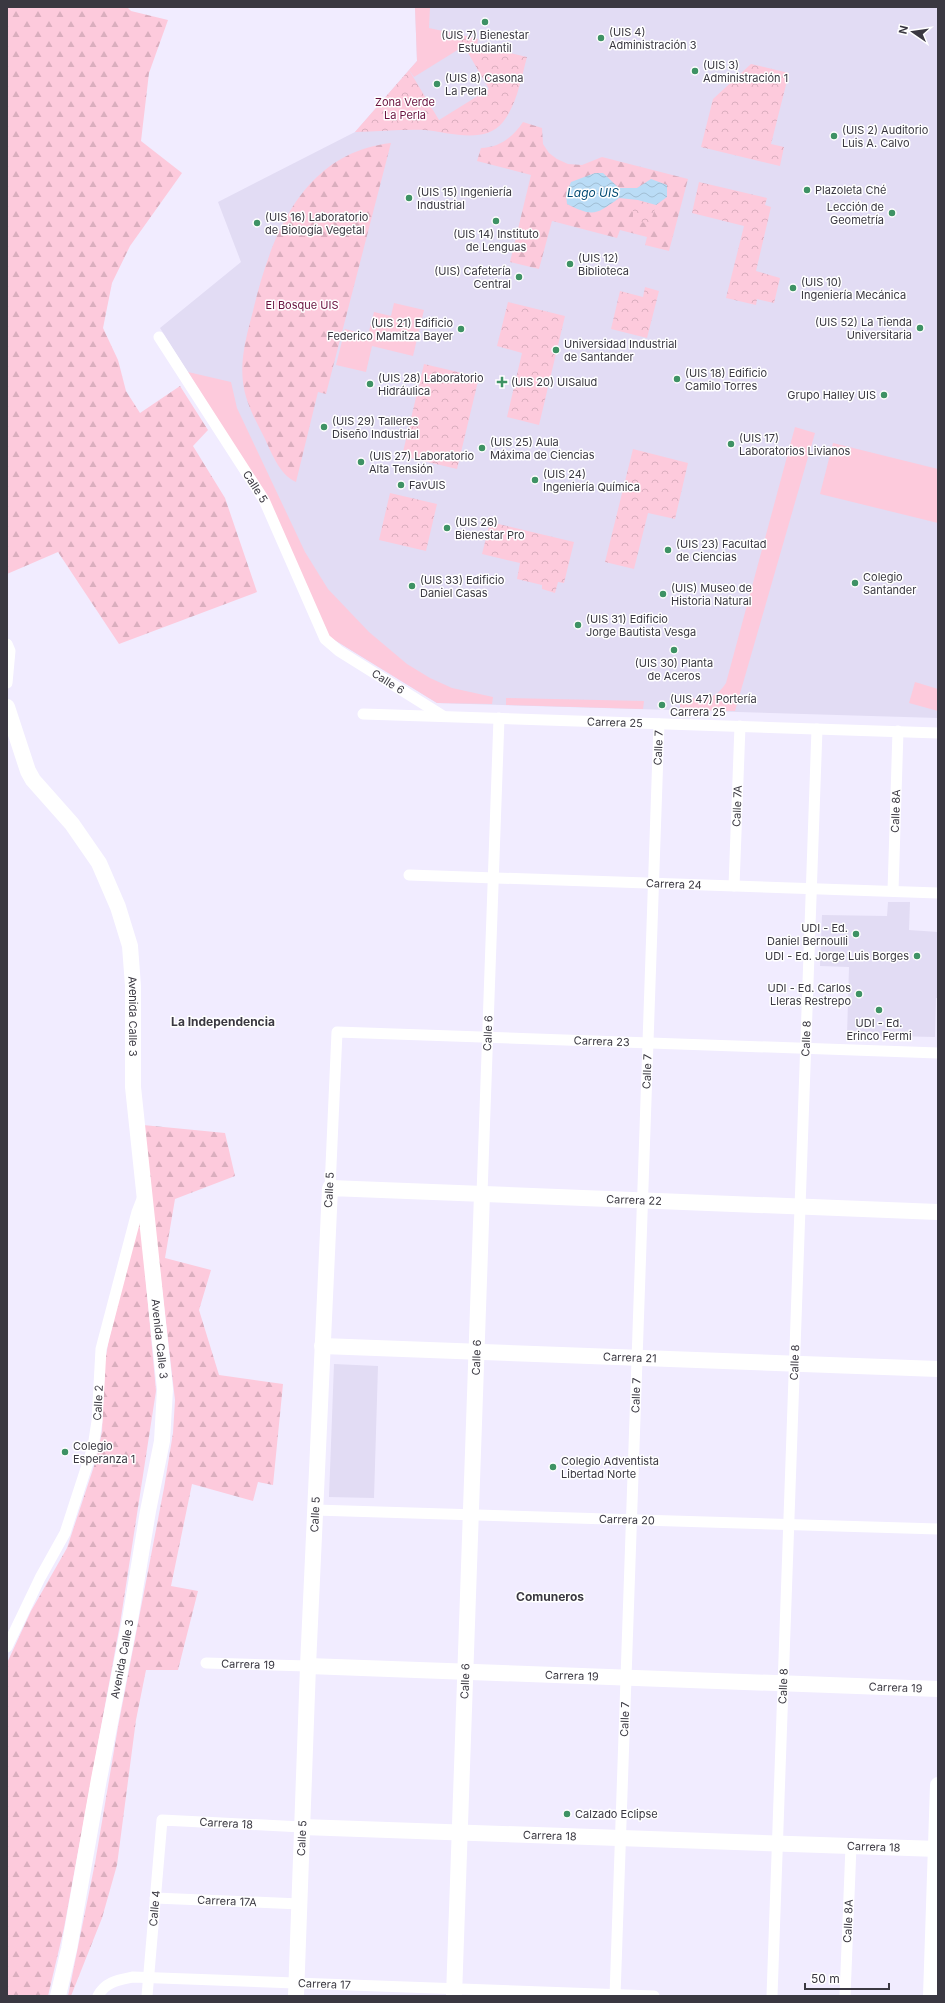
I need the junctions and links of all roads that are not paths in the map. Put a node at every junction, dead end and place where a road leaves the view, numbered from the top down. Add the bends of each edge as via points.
1 (159, 337) dead end
2 (7, 644) edge
3 (331, 646) joint
4 (7, 683) edge
5 (7, 708) edge
6 (363, 714) dead end
7 (444, 717) junction
8 (499, 718) junction
9 (659, 724) junction
10 (740, 726) junction
11 (817, 729) junction
12 (898, 731) junction
13 (938, 732) edge
14 (409, 875) dead end
15 (494, 878) junction
16 (654, 884) junction
17 (734, 886) junction
18 (811, 889) junction
19 (893, 891) junction
20 (938, 893) edge
21 (336, 1032) joint
22 (488, 1038) junction
23 (648, 1043) junction
24 (806, 1049) junction
25 (938, 1053) edge
26 (330, 1188) junction
27 (144, 1194) junction
28 (482, 1194) junction
29 (642, 1200) junction
30 (800, 1206) junction
31 (938, 1212) edge
32 (322, 1346) junction
33 (477, 1352) junction
34 (637, 1358) junction
35 (794, 1364) junction
36 (938, 1369) edge
37 (315, 1510) junction
38 (471, 1515) junction
39 (632, 1520) junction
40 (789, 1523) junction
41 (938, 1529) edge
42 (7, 1647) edge
43 (206, 1663) dead end
44 (308, 1666) junction
45 (466, 1672) junction
46 (626, 1677) junction
47 (783, 1683) junction
48 (938, 1689) edge
49 (938, 1785) edge
50 (162, 1820) joint
51 (302, 1827) junction
52 (460, 1833) junction
53 (620, 1838) junction
54 (778, 1844) junction
55 (851, 1846) junction
56 (937, 1849) edge
57 (155, 1898) junction
58 (300, 1904) junction
59 (148, 1978) junction
60 (296, 1990) edge
61 (454, 1993) edge
62 (615, 1995) edge
63 (58, 1996) edge
64 (98, 1996) edge
65 (147, 1996) edge
66 (654, 1996) edge
67 (772, 1996) edge
68 (845, 1996) edge
69 (930, 1996) edge

1 - 3 street, Calle 5 via 264,500 321,631
2 - 4 street via 10,650
3 - 7 street, Calle 6
5 - 27 street, Avenida Calle 3 via 28,771 87,843 107,881 127,931 133,986 133,1087
6 - 7 street, Carrera 25
7 - 8 street, Carrera 25
8 - 9 street, Carrera 25
8 - 15 street, Calle 6
9 - 10 street, Carrera 25
9 - 16 street, Calle 7
10 - 11 street, Carrera 25
10 - 17 street, Calle 7A
11 - 12 street, Carrera 25
11 - 18 street, Calle 8
12 - 13 street, Carrera 25
12 - 19 street, Calle 8A
14 - 15 street, Carrera 24
15 - 16 street, Carrera 24
15 - 22 street, Calle 6
16 - 17 street, Carrera 24
16 - 23 street, Calle 7
17 - 18 street, Carrera 24
18 - 19 street, Carrera 24
18 - 24 street, Calle 8
19 - 20 street, Carrera 24
21 - 22 street, Carrera 23
21 - 26 street, Calle 5
22 - 23 street, Carrera 23
22 - 28 street, Calle 6
23 - 24 street, Carrera 23
23 - 29 street, Calle 7
24 - 25 street, Carrera 23
24 - 30 street, Calle 8
26 - 28 street, Carrera 22
26 - 32 street, Calle 5
27 - 42 street, Calle 2 via 103,1336 98,1421 93,1447 65,1533
27 - 63 street, Avenida Calle 3 via 164,1389 164,1429 67,1964
28 - 29 street, Carrera 22
28 - 33 street, Calle 6
29 - 30 street, Carrera 22
29 - 34 street, Calle 7
30 - 31 street, Carrera 22
30 - 35 street, Calle 8
32 - 33 street, Carrera 21
32 - 37 street, Calle 5
33 - 34 street, Carrera 21
33 - 38 street, Calle 6
34 - 35 street, Carrera 21
34 - 39 street, Calle 7
35 - 36 street, Carrera 21
35 - 40 street, Calle 8
37 - 38 street, Carrera 20
37 - 44 street, Calle 5
38 - 39 street, Carrera 20
38 - 45 street, Calle 6
39 - 40 street, Carrera 20
39 - 46 street, Calle 7
40 - 41 street, Carrera 20
40 - 47 street, Calle 8
43 - 44 street, Carrera 19
44 - 45 street, Carrera 19
44 - 51 street, Calle 5
45 - 46 street, Carrera 19
45 - 52 street, Calle 6
46 - 47 street, Carrera 19
46 - 53 street, Calle 7
47 - 48 street, Carrera 19
47 - 54 street, Calle 8
49 - 56 street
50 - 51 street, Carrera 18
50 - 57 street, Calle 4
51 - 52 street, Carrera 18
51 - 58 street, Calle 5
52 - 53 street, Carrera 18
52 - 61 street, Calle 6
53 - 54 street, Carrera 18
53 - 62 street, Calle 7
54 - 55 street, Carrera 18
54 - 67 street, Calle 8
55 - 56 street, Carrera 18
55 - 68 street, Calle 8A
56 - 69 street
57 - 58 street, Carrera 17A
57 - 59 street, Calle 4
58 - 60 street, Calle 5
59 - 60 street, Carrera 17
59 - 64 street, Carrera 17 via 117,1980 102,1987
59 - 65 street, Calle 4
60 - 61 street, Carrera 17
61 - 62 street, Carrera 17
62 - 66 street, Carrera 17

